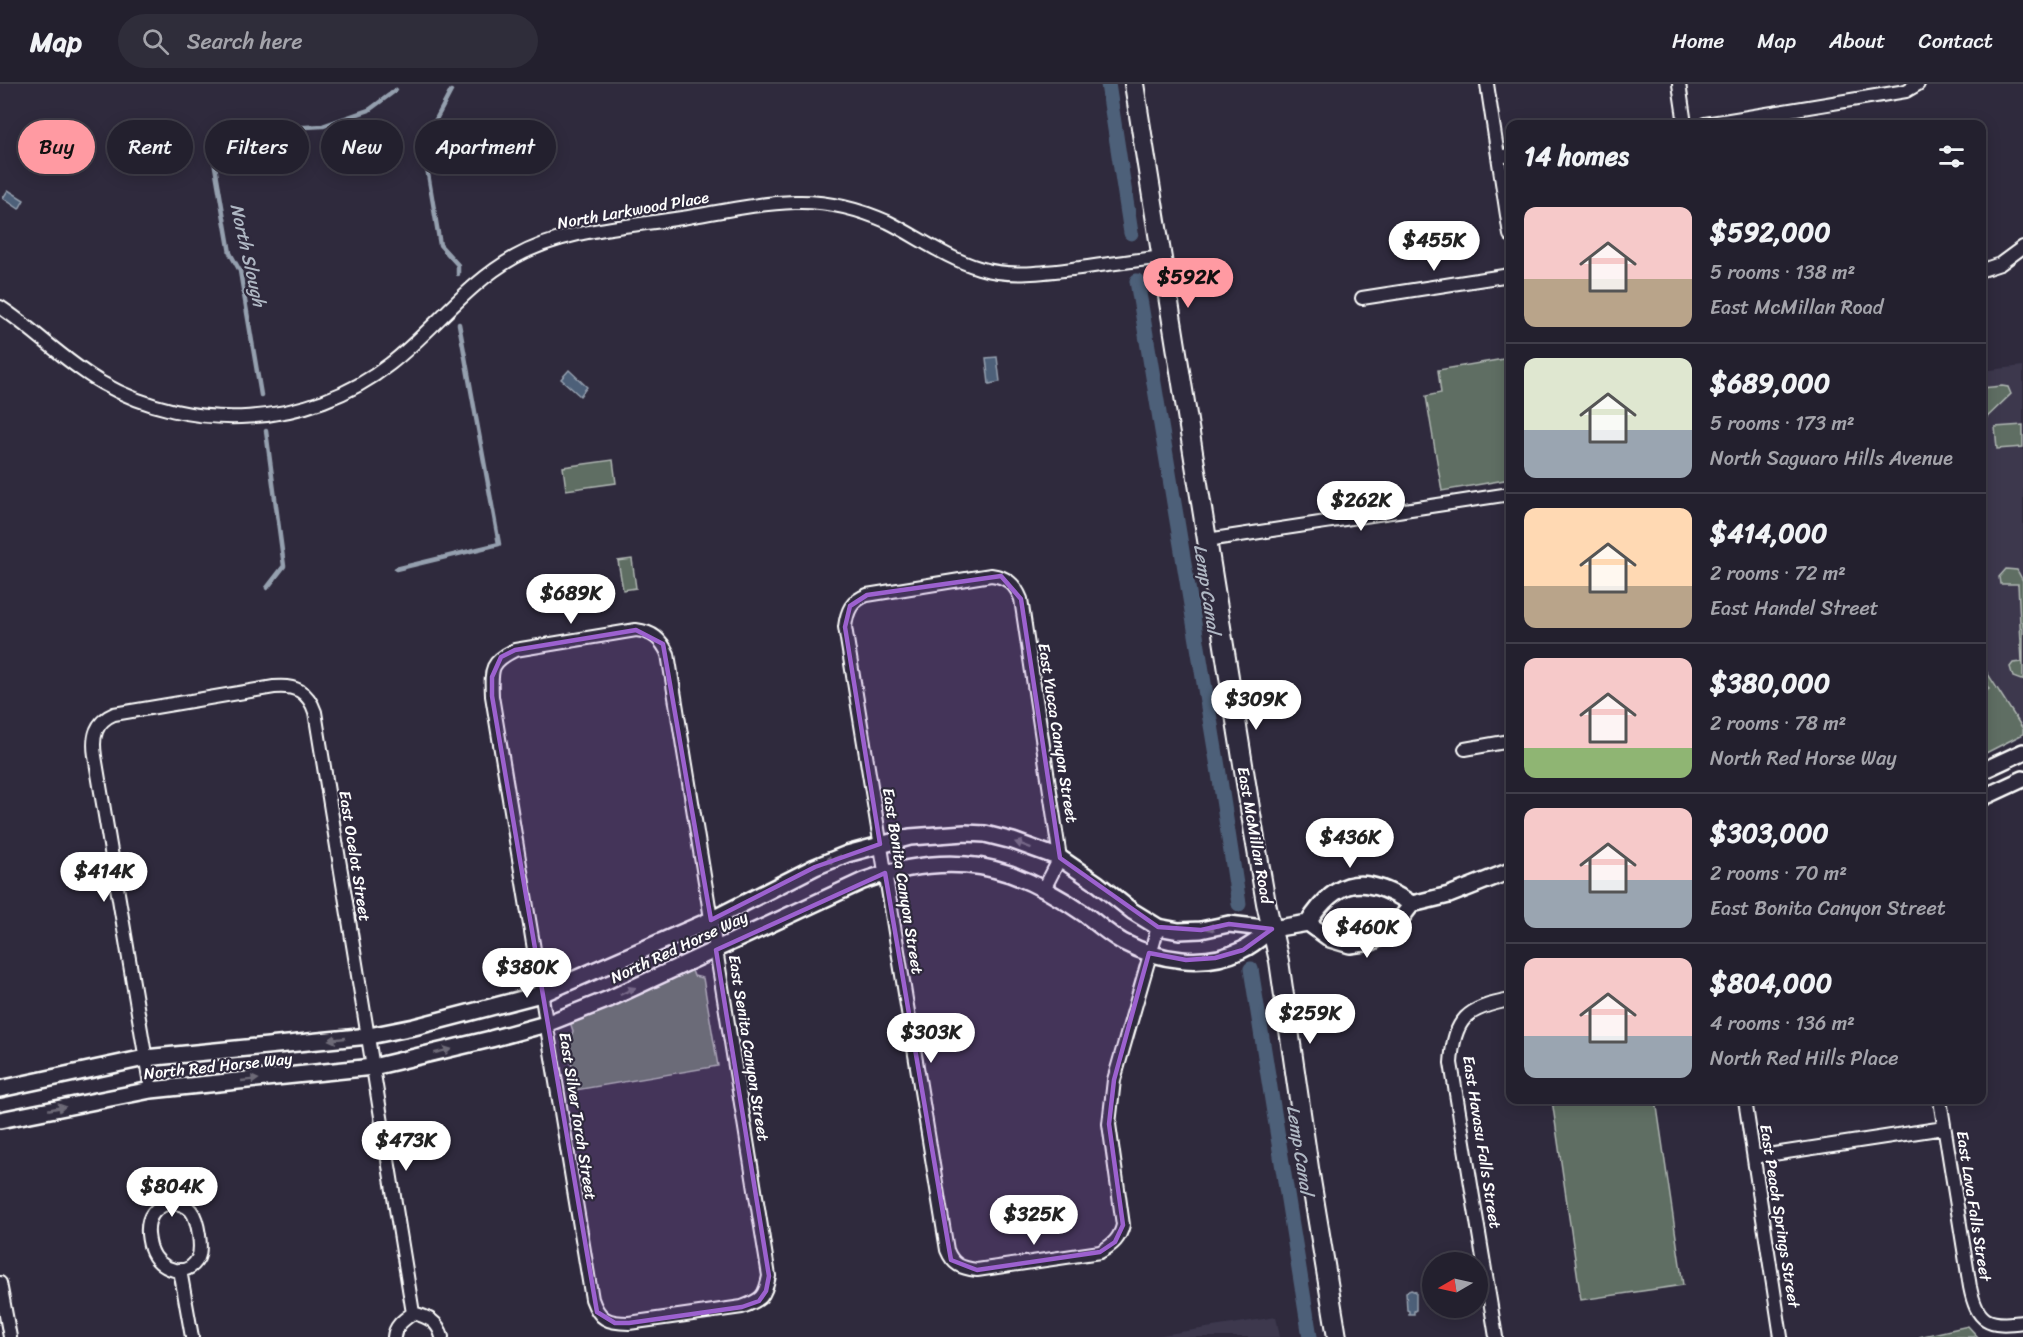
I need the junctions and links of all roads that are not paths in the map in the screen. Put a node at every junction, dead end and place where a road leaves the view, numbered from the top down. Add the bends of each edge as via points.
1 (1134, 84) edge
2 (1487, 84) edge
3 (1679, 84) edge
4 (1918, 84) edge
5 (1684, 120) edge
6 (1728, 120) edge
7 (1504, 156) edge
8 (1506, 182) edge
9 (2023, 247) edge
10 (1162, 257) junction
11 (1986, 269) edge
12 (1506, 276) edge
13 (1362, 298) dead end
14 (0, 307) edge
15 (1506, 495) edge
16 (1207, 540) junction
17 (1010, 581) joint
18 (495, 664) joint
19 (1506, 742) edge
20 (1464, 749) dead end
21 (2023, 752) edge
22 (1986, 769) edge
23 (2023, 779) edge
24 (1986, 796) edge
25 (880, 844) junction
26 (1060, 858) junction
27 (885, 873) junction
28 (1506, 873) edge
29 (1044, 889) junction
30 (1412, 904) junction
31 (711, 920) junction
32 (1308, 923) junction
33 (1158, 927) junction
34 (1272, 929) junction
35 (716, 950) junction
36 (1149, 953) junction
37 (541, 994) junction
38 (1506, 1001) edge
39 (546, 1024) junction
40 (369, 1036) junction
41 (145, 1059) junction
42 (373, 1067) junction
43 (0, 1089) edge
44 (150, 1090) junction
45 (1746, 1104) edge
46 (1941, 1104) edge
47 (0, 1120) edge
48 (1944, 1128) junction
49 (1754, 1157) junction
50 (180, 1270) junction
51 (0, 1283) edge
52 (413, 1313) junction
53 (605, 1319) joint
54 (2023, 1322) edge
55 (10, 1337) edge
56 (192, 1337) edge
57 (394, 1337) edge
58 (442, 1337) edge
59 (1337, 1337) edge
60 (1496, 1337) edge
61 (1781, 1337) edge

1 - 10 main road, East McMillan Road
2 - 7 street
3 - 5 street
4 - 6 street via 1906,91
7 - 8 street
9 - 11 street via 2000,264
10 - 14 street, North Larkwood Place via 1042,273 992,271 960,260 859,211 797,202 588,233 555,240 512,258 461,297 389,365 362,382 300,409 251,417 185,413 131,397 75,365
10 - 16 main road, East McMillan Road
12 - 13 street
15 - 16 street
16 - 34 main road, East McMillan Road
17 - 25 street, East Bonita Canyon Street via 991,575 867,595 850,606 845,627
17 - 26 street, East Yucca Canyon Street via 1021,598
18 - 31 street, East Senita Canyon Street via 515,650 636,630 647,631 663,644 668,654
18 - 37 street, East Silver Torch Street via 492,696
19 - 20 street
21 - 22 street
23 - 24 street
26 -> 25 street, North Red Horse Way via 985,834 940,834
25 - 27 street, East Bonita Canyon Street
25 -> 31 street, North Red Horse Way via 815,867
26 - 29 street
26 - 33 street, North Red Horse Way
27 - 29 street, North Red Horse Way via 928,864 974,866 1009,874
27 - 35 street, North Red Horse Way
27 - 36 street, East Bonita Canyon Street via 947,1250 957,1266 977,1270 1101,1252 1121,1233 1109,1124 1114,1080
28 - 30 street via 1449,895
29 - 36 street, North Red Horse Way via 1121,941
30 - 32 street via 1376,886 1347,886 1324,900
30 - 32 street via 1392,930 1372,942 1350,945 1330,939
31 - 35 street, East Senita Canyon Street
31 - 37 street, North Red Horse Way
32 - 34 street, North Red Horse Way
34 -> 33 street, North Red Horse Way via 1229,924 1201,930
33 - 36 street
34 - 36 street, North Red Horse Way via 1243,950 1215,958 1186,960
34 - 59 main road, East McMillan Road
39 -> 35 street, North Red Horse Way
35 - 53 street, East Senita Canyon Street via 769,1276 766,1291 759,1301 742,1307 629,1323
37 - 39 street, East Silver Torch Street
37 - 40 street, North Red Horse Way
38 - 60 street, East Havasu Falls Street via 1473,1011 1460,1024 1452,1043 1451,1063
42 -> 39 street, North Red Horse Way
39 - 53 street, East Silver Torch Street via 592,1299
40 -> 41 street, North Red Horse Way
40 - 41 street, East Ocelot Street via 315,712 309,698 296,688 274,687 114,714 100,722 94,736
40 - 42 street, East Ocelot Street
41 - 43 street, North Red Horse Way
41 - 44 street
44 -> 42 street, North Red Horse Way
42 - 52 street, East Ocelot Street
47 -> 44 street, North Red Horse Way
45 - 49 street, East Peach Springs Street
46 - 48 street, East Lava Falls Street
48 - 49 street
48 - 54 street, East Lava Falls Street via 1976,1310 1991,1323
49 - 61 street, East Peach Springs Street
50 - 50 street via 170,1270 159,1263 152,1251 148,1227 152,1213 168,1203 185,1206 197,1221 198,1257
50 - 56 street
51 - 55 street
52 - 57 street via 401,1321
52 - 58 street via 430,1318

